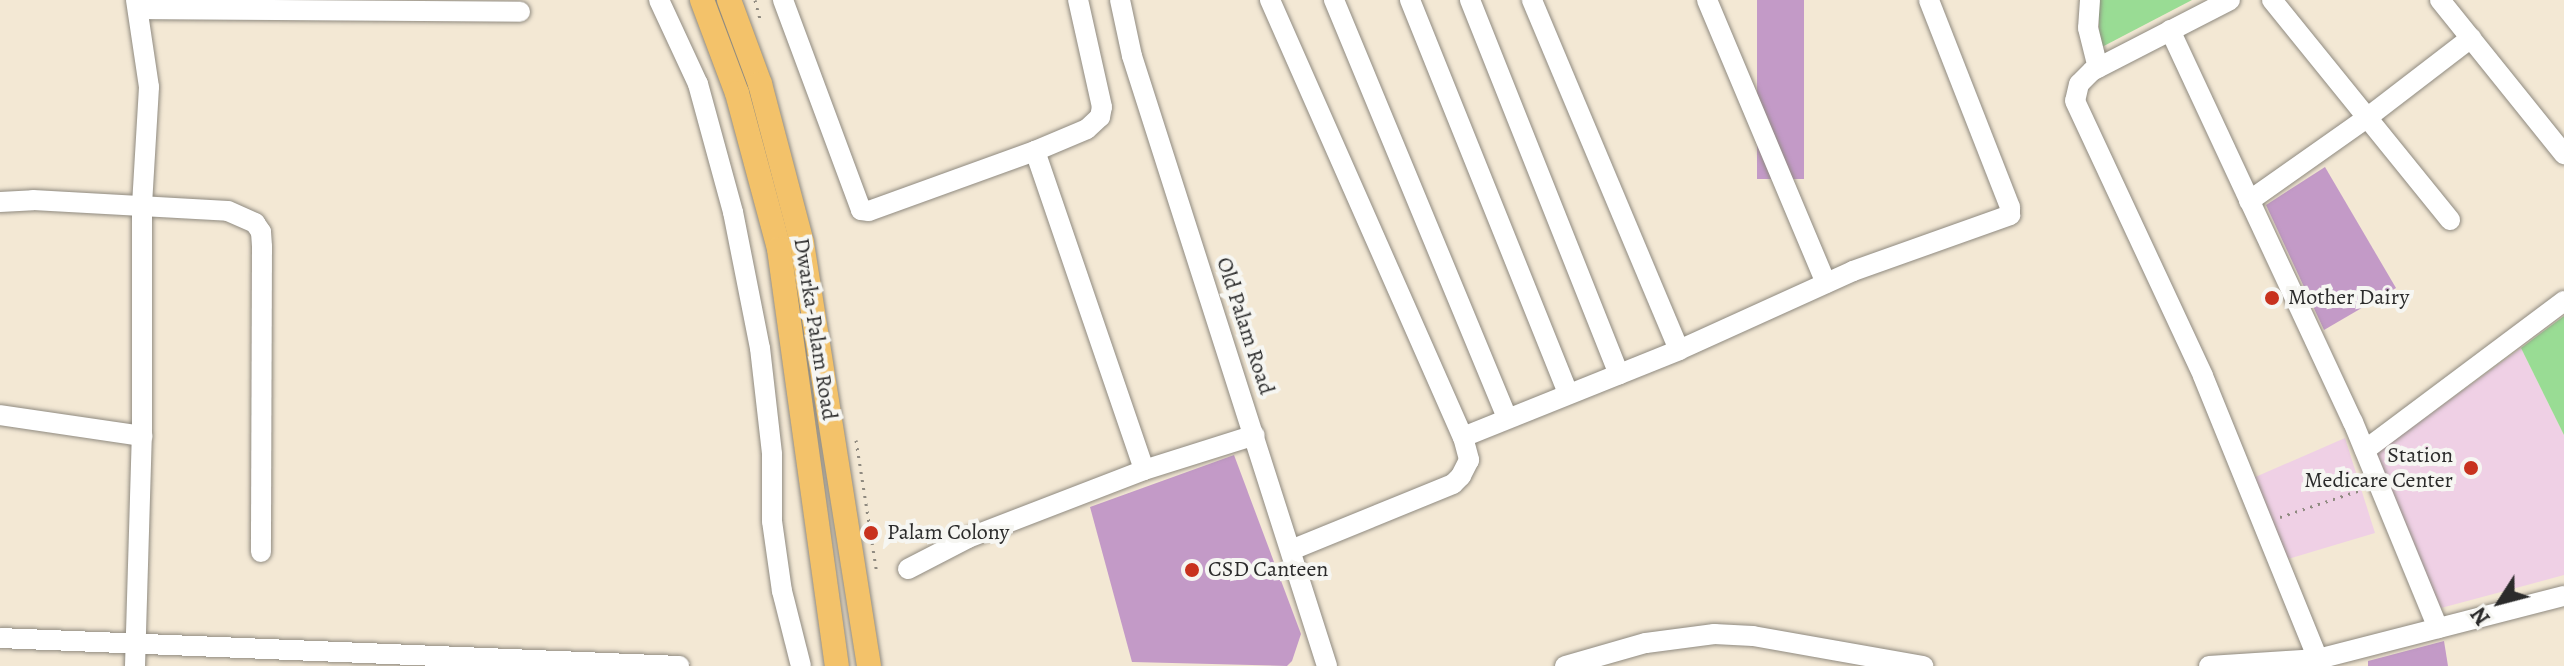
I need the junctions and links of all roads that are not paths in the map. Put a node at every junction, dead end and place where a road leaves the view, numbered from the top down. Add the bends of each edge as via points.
1 (659, 0) edge
2 (702, 0) edge
3 (729, 0) edge
4 (783, 0) edge
5 (1078, 0) edge
6 (1120, 0) edge
7 (1270, 0) edge
8 (1334, 0) edge
9 (1410, 0) edge
10 (1470, 0) edge
11 (1532, 0) edge
12 (1707, 0) edge
13 (1929, 0) edge
14 (2090, 0) edge
15 (2230, 0) edge
16 (2272, 0) edge
17 (2440, 0) edge
18 (137, 4) edge
19 (520, 12) dead end
20 (2170, 30) junction
21 (2471, 38) junction
22 (2098, 68) junction
23 (2368, 117) junction
24 (1035, 151) junction
25 (2564, 154) edge
26 (2249, 201) junction
27 (0, 202) edge
28 (142, 205) junction
29 (2450, 220) dead end
30 (1826, 283) junction
31 (2564, 301) edge
32 (1679, 350) junction
33 (1619, 374) junction
34 (1568, 393) junction
35 (0, 415) edge
36 (1506, 416) junction
37 (1255, 435) junction
38 (142, 436) junction
39 (1463, 437) junction
40 (2365, 450) junction
41 (1144, 470) junction
42 (1291, 550) junction
43 (261, 552) dead end
44 (908, 569) dead end
45 (2564, 596) edge
46 (2438, 628) junction
47 (0, 638) edge
48 (135, 644) junction
49 (2319, 662) edge
50 (135, 666) edge
51 (679, 666) edge
52 (801, 666) edge
53 (837, 666) edge
54 (869, 666) edge
55 (1327, 666) edge
56 (1565, 666) edge
57 (1605, 666) edge
58 (1854, 666) edge
59 (1923, 666) edge
60 (2209, 666) edge

1 - 52 street via 698,84 733,212 760,348 782,591
2 - 53 main road, Dwarka-Palam Road via 737,93 779,249
3 - 54 main road, Dwarka-Palam Road via 760,84 802,243
4 - 24 street via 861,210
5 - 24 street via 1100,117 1087,129
6 - 37 street, Old Palam Road via 1132,56
7 - 39 street
8 - 36 street
9 - 34 street
10 - 33 street
11 - 32 street
12 - 30 street
13 - 30 street via 2011,213
14 - 22 street via 2088,28
15 - 20 street
16 - 23 street
17 - 21 street
18 - 19 street
18 - 28 street via 149,87
20 - 22 street
20 - 26 street
21 - 23 street
21 - 25 street
22 - 49 street via 2075,93 2078,112 2203,376
23 - 26 street
23 - 29 street
24 - 41 street
26 - 40 street
27 - 28 street
28 - 38 street
28 - 43 street via 228,211 250,218 261,232
30 - 32 street
31 - 40 street
32 - 33 street
33 - 34 street
34 - 36 street
35 - 38 street
36 - 39 street
37 - 41 street
37 - 42 street, Old Palam Road
38 - 48 street
39 - 42 street via 1469,460 1453,484
40 - 46 street
41 - 44 street via 968,538
42 - 55 street, Old Palam Road
45 - 46 street
46 - 49 street
47 - 48 street
48 - 50 street
48 - 51 street
49 - 60 street
56 - 59 street via 1646,643 1714,634
57 - 58 street via 1686,644 1720,641

